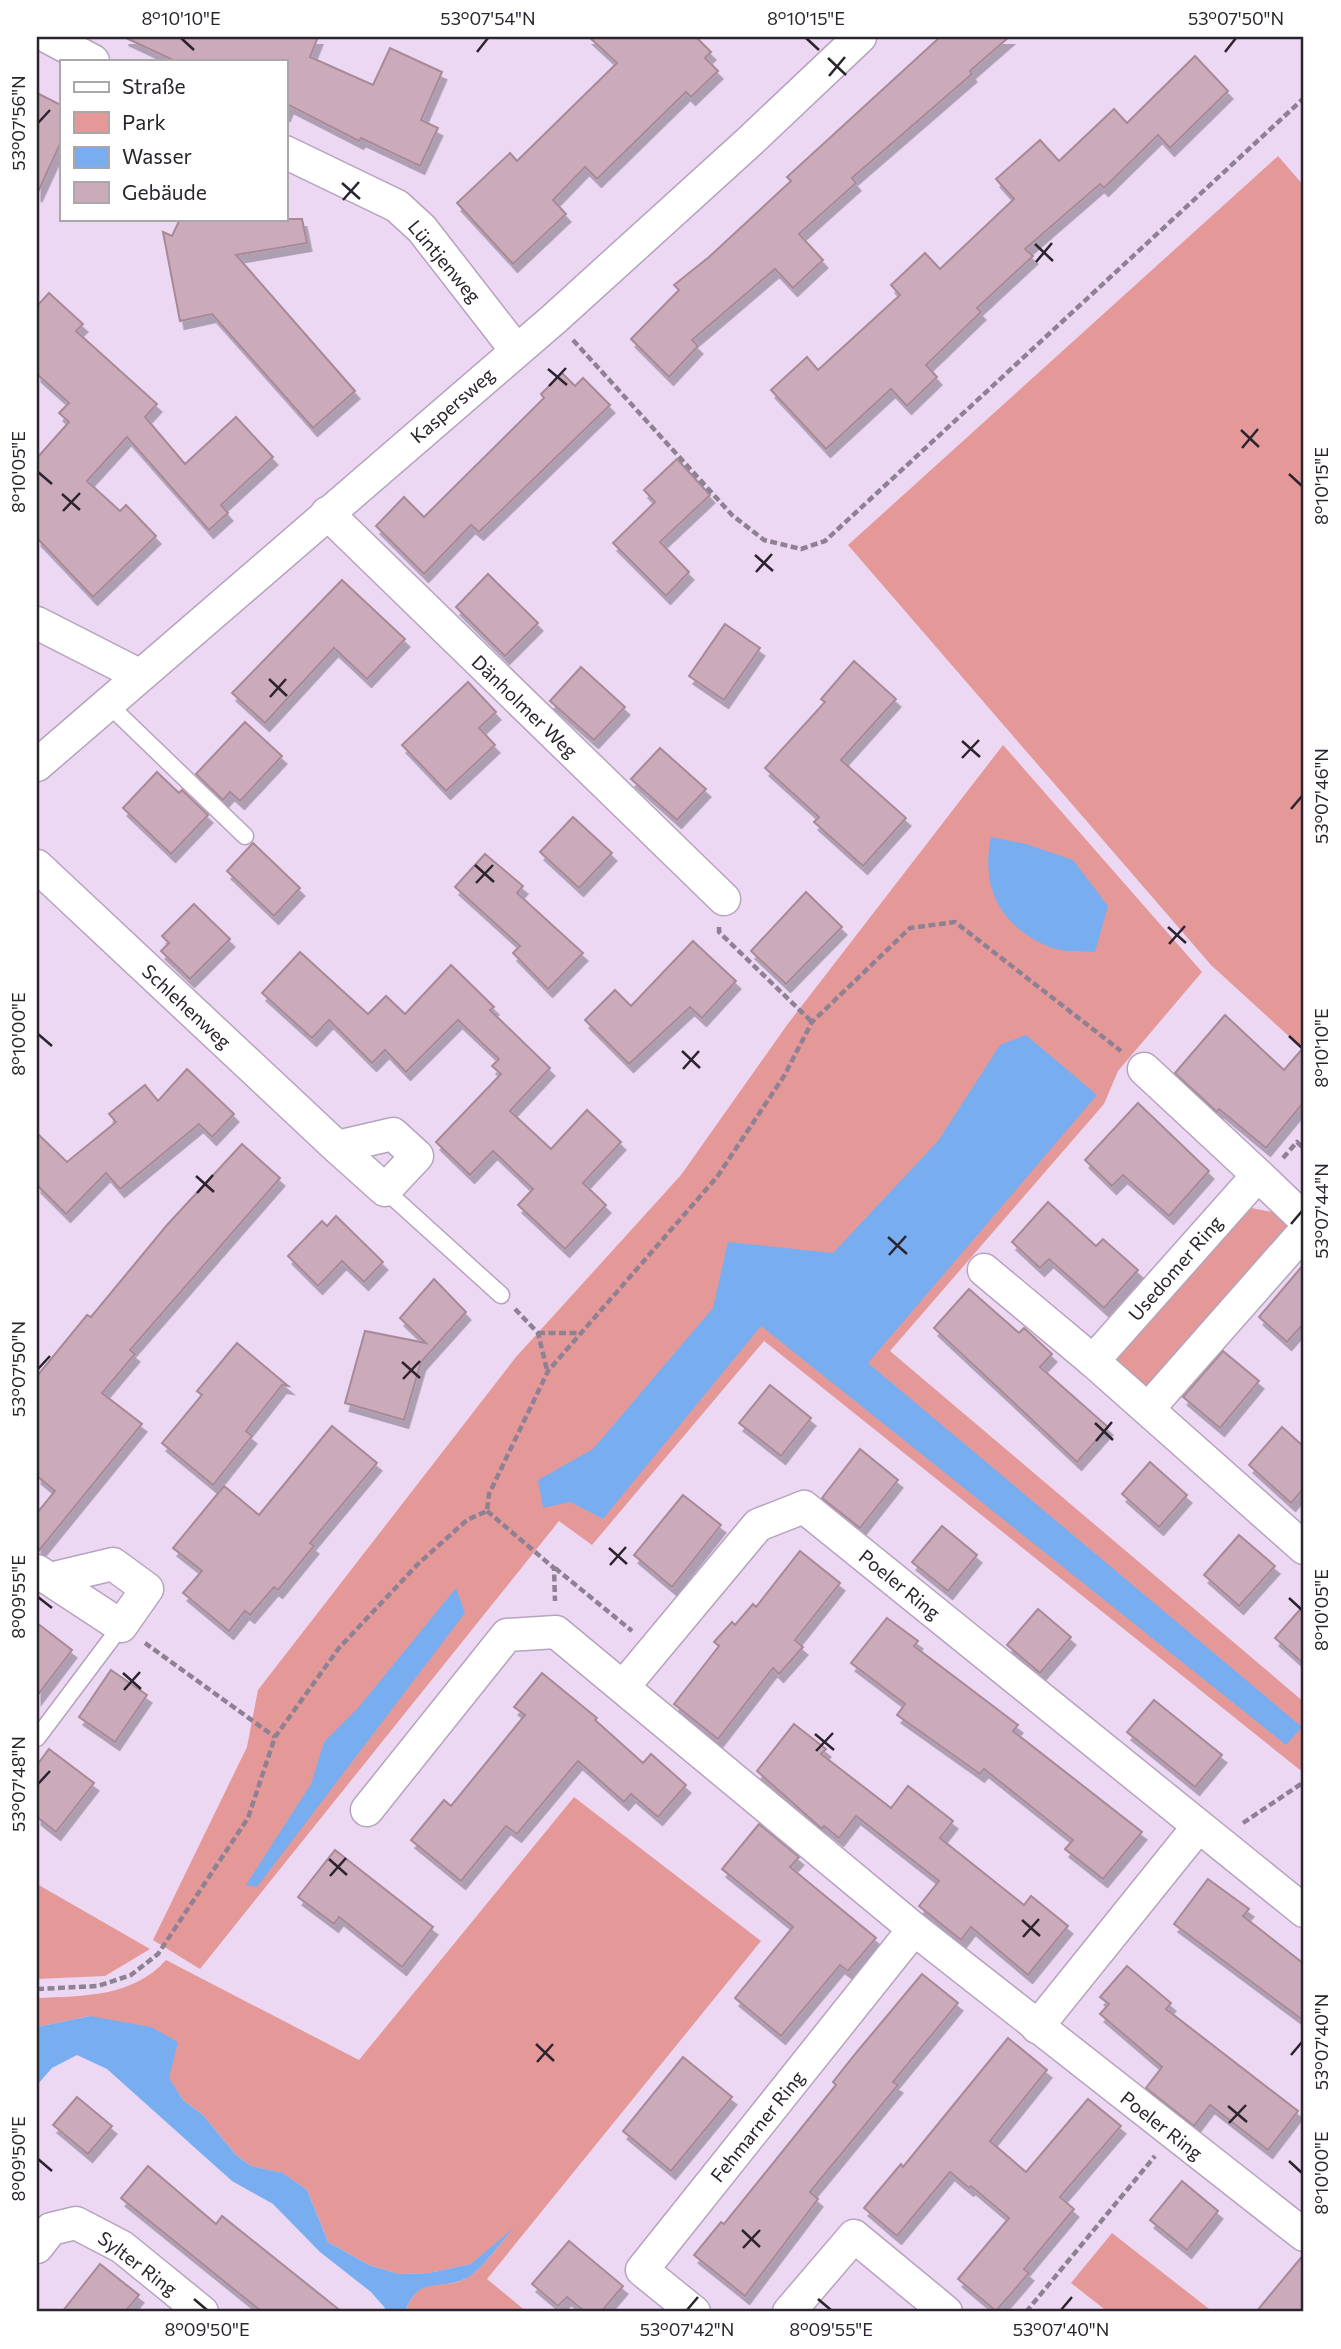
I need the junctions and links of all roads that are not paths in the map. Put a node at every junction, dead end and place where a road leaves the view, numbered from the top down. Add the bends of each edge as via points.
1 (48, 37) edge
2 (860, 37) edge
3 (91, 60) edge
4 (287, 153) edge
5 (516, 350) junction
6 (327, 513) junction
7 (37, 623) edge
8 (139, 675) junction
9 (107, 703) junction
10 (37, 765) edge
11 (245, 836) dead end
12 (37, 866) edge
13 (724, 898) road end
14 (1144, 1069) road end
15 (337, 1147) junction
16 (1258, 1175) junction
17 (385, 1190) junction
18 (1304, 1219) edge
19 (1304, 1232) edge
20 (984, 1270) dead end
21 (501, 1295) road end
22 (1093, 1362) junction
23 (1148, 1409) junction
24 (1304, 1548) edge
25 (43, 1575) edge
26 (121, 1626) junction
27 (623, 1687) junction
28 (37, 1738) edge
29 (367, 1810) dead end
30 (1207, 1834) junction
31 (1304, 1911) edge
32 (914, 1929) junction
33 (1037, 2027) junction
34 (1299, 2220) edge
35 (37, 2247) edge
36 (202, 2312) edge
37 (694, 2312) edge
38 (789, 2312) edge
39 (946, 2312) edge

1 - 3 street
2 - 5 street, Kaspersweg via 702,186
4 - 5 street, Lüntjenweg via 397,206 422,229
5 - 6 street, Kaspersweg
6 - 8 street, Kaspersweg
6 - 13 street, Dänholmer Weg
7 - 8 street
8 - 9 street, Kaspersweg
9 - 10 street, Kaspersweg
9 - 11 lane
12 - 15 street, Schlehenweg
14 - 16 street
15 - 17 street, Schlehenweg
15 - 17 street via 393,1134 409,1148 417,1156
16 - 18 street
16 - 22 street, Usedomer Ring
17 - 21 lane
19 - 23 street
20 - 22 street
22 - 23 street
23 - 24 street
25 - 26 street
25 - 26 street via 113,1564 147,1589
26 - 28 lane
27 - 29 street, Poeler Ring via 556,1632 507,1635
27 - 30 street, Poeler Ring via 758,1525 804,1507
27 - 32 street, Poeler Ring
30 - 31 street, Poeler Ring
30 - 33 street
32 - 33 street, Poeler Ring
32 - 37 street, Fehmarner Ring via 642,2270
33 - 34 street, Poeler Ring via 1173,2134
35 - 36 street, Sylter Ring via 51,2230 76,2223 122,2247
38 - 39 street via 854,2236

